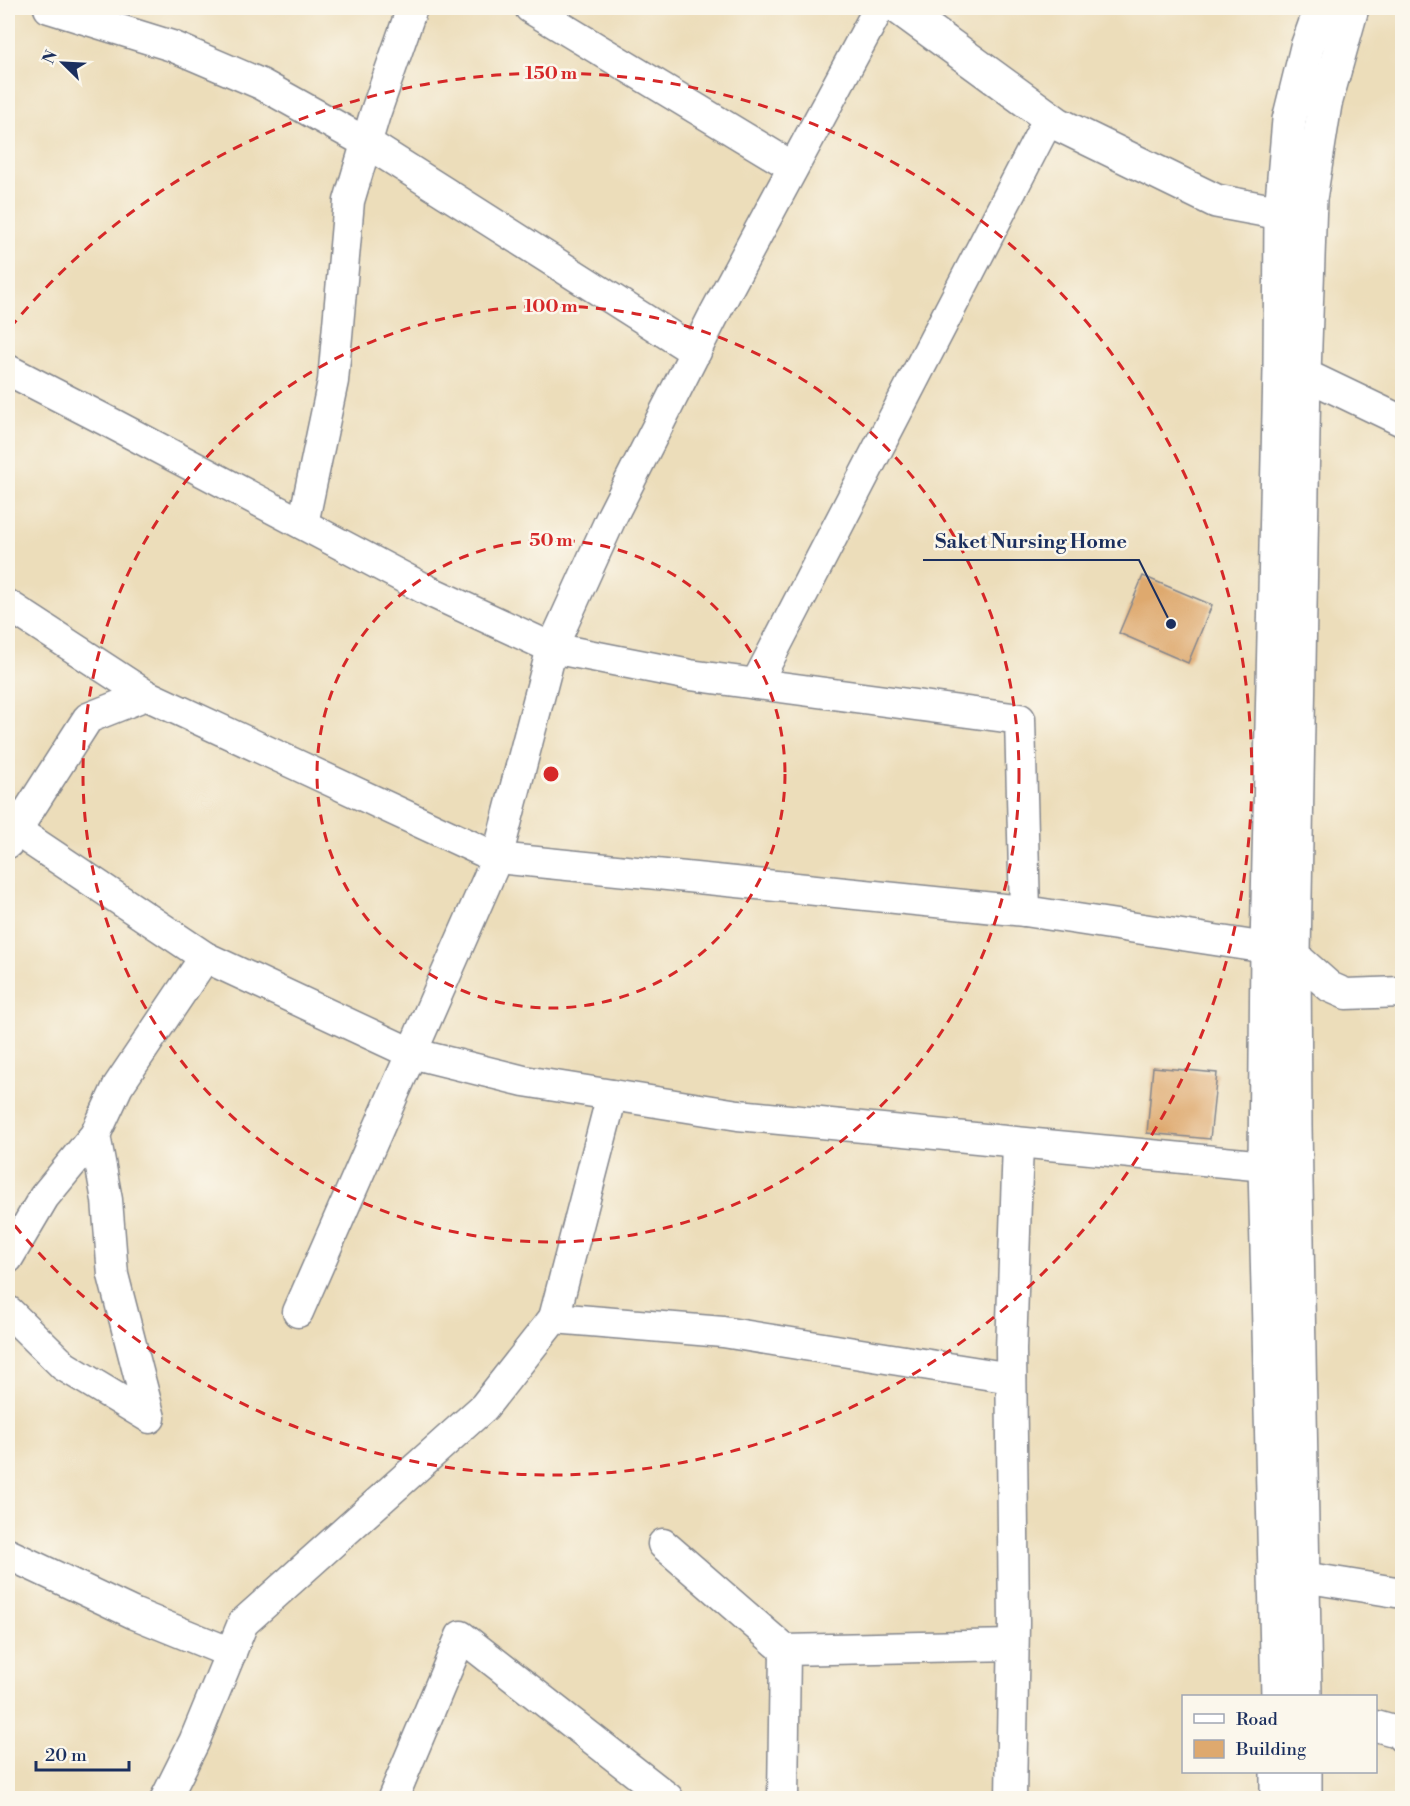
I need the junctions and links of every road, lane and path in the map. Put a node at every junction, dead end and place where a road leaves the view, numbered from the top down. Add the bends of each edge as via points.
1 (49, 8) edge
2 (412, 8) edge
3 (530, 8) edge
4 (879, 8) edge
5 (899, 8) edge
6 (1321, 8) edge
7 (1352, 8) edge
8 (1049, 118) junction
9 (367, 143) junction
10 (793, 167) junction
11 (1295, 215) junction
12 (696, 352) junction
13 (8, 370) edge
14 (1304, 374) junction
15 (1402, 421) edge
16 (303, 524) junction
17 (8, 605) edge
18 (552, 648) junction
19 (756, 684) junction
20 (146, 695) junction
21 (10, 833) edge
22 (496, 858) junction
23 (1025, 911) junction
24 (1281, 951) junction
25 (205, 957) junction
26 (1402, 992) edge
27 (411, 1053) junction
28 (612, 1095) junction
29 (95, 1135) junction
30 (1018, 1143) junction
31 (1265, 1166) junction
32 (8, 1258) edge
33 (8, 1311) edge
34 (298, 1312) dead end
35 (554, 1318) junction
36 (1011, 1378) junction
37 (663, 1544) dead end
38 (8, 1554) edge
39 (1303, 1577) junction
40 (1402, 1593) edge
41 (1013, 1645) junction
42 (785, 1650) junction
43 (231, 1653) junction
44 (1278, 1695) edge
45 (1305, 1695) edge
46 (1377, 1726) edge
47 (1402, 1737) edge
48 (1277, 1773) edge
49 (1305, 1773) edge
50 (166, 1798) edge
51 (393, 1798) edge
52 (668, 1798) edge
53 (783, 1798) edge
54 (1011, 1798) edge
55 (1277, 1798) edge
56 (1305, 1798) edge

1 - 9 street via 172,46 261,84
2 - 9 street
3 - 10 street
4 - 10 street
5 - 8 main road
6 - 11 main road via 1289,120
7 - 11 main road via 1325,104 1310,199
8 - 11 main road via 1216,201
8 - 19 street
9 - 12 street
9 - 16 street via 349,201 333,381
10 - 12 street
11 - 14 main road
11 - 24 main road via 1280,369
12 - 18 street via 611,519
13 - 16 street
14 - 15 street
14 - 24 main road
16 - 18 street via 429,591
17 - 20 street
18 - 19 street
18 - 22 street
19 - 23 street via 1020,719
20 - 21 street via 88,718
20 - 22 street
21 - 25 street
22 - 23 street
22 - 27 street
23 - 24 street
24 - 26 street via 1346,994
24 - 31 main road
24 - 39 main road via 1295,1138
25 - 27 street
25 - 29 street via 118,1086
27 - 28 street via 524,1081
27 - 34 street
28 - 30 street via 738,1114
28 - 35 street
29 - 32 street via 44,1197
29 - 33 street via 107,1200 113,1275 150,1418 64,1366
30 - 31 street
30 - 36 street
31 - 44 main road
35 - 36 street via 723,1332
35 - 43 street via 484,1407 243,1623
36 - 41 street
37 - 42 street
38 - 43 street via 135,1614
39 - 40 street
39 - 45 main road
41 - 42 street
41 - 54 street
42 - 53 street
43 - 50 street
46 - 47 street
48 - 55 main road
49 - 56 main road
51 - 52 street via 461,1636

